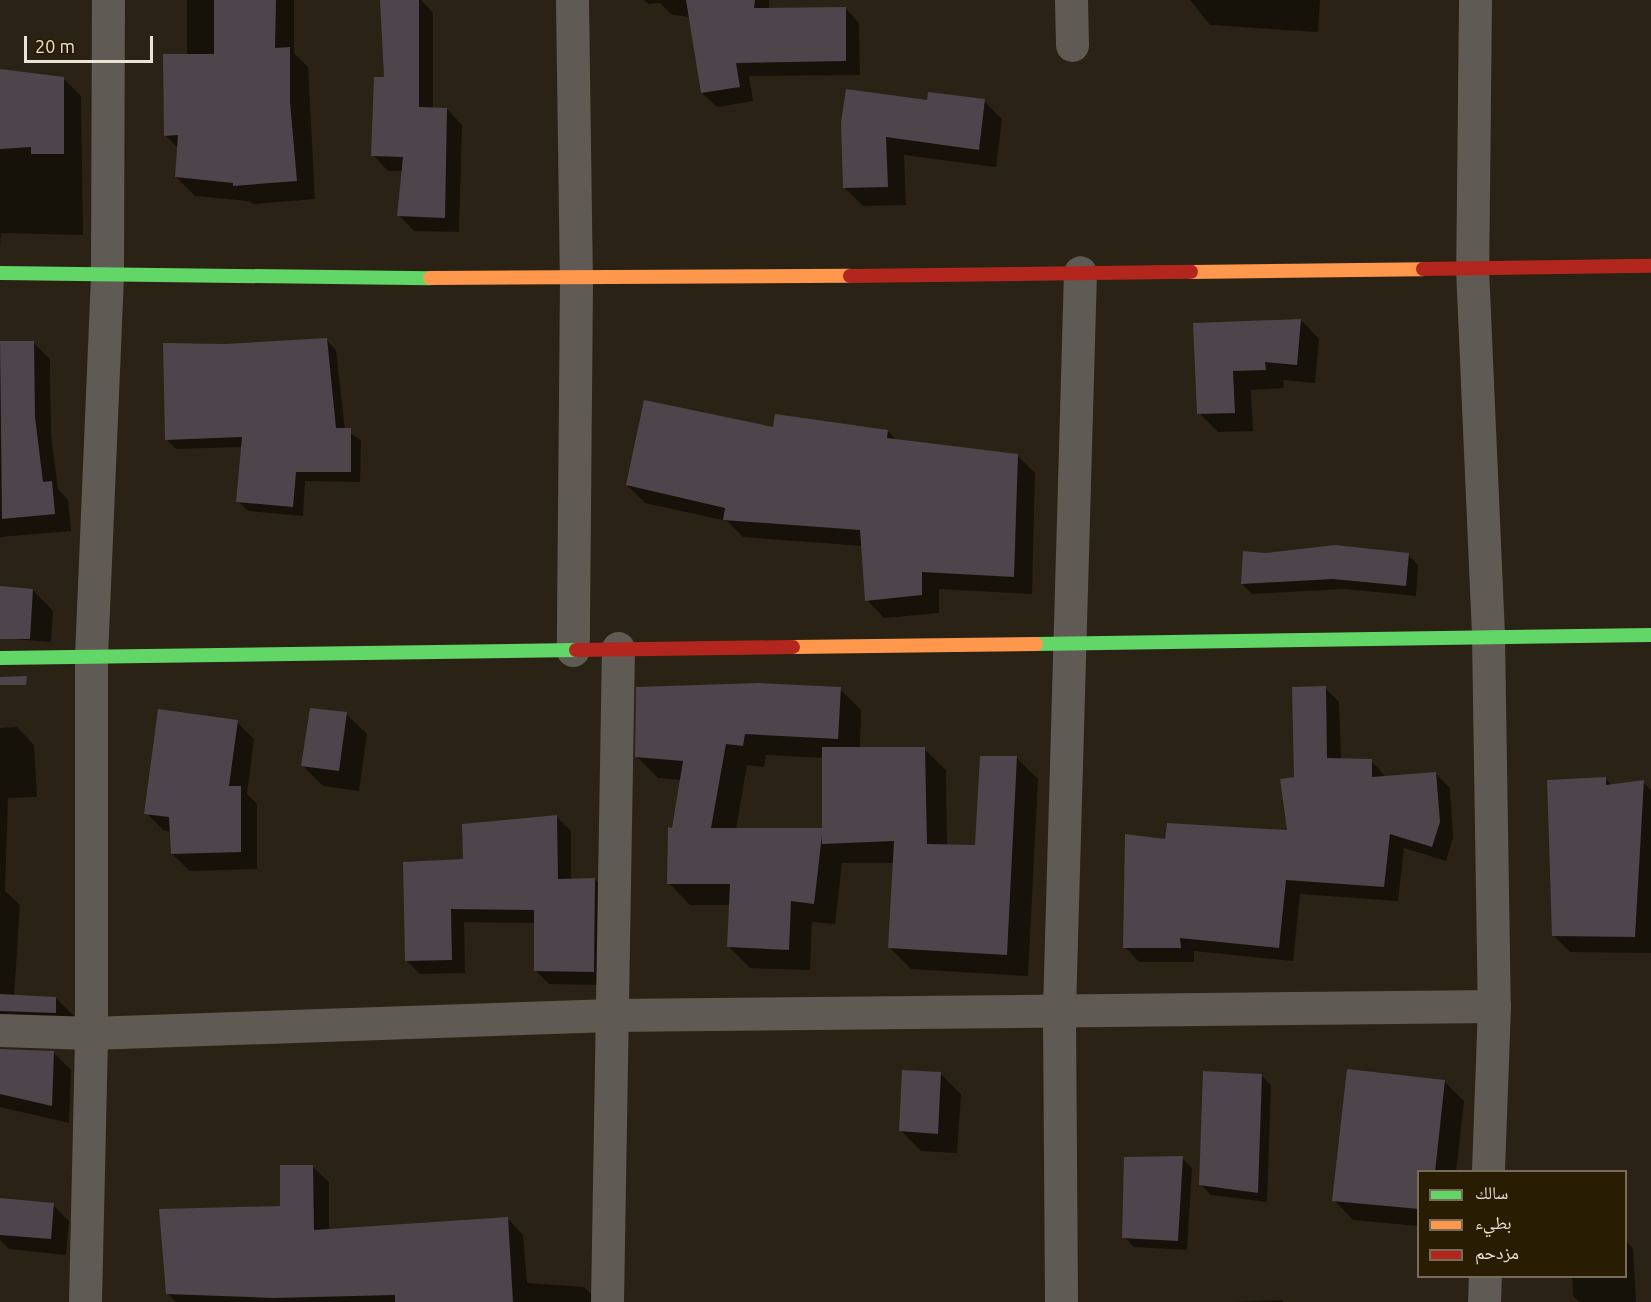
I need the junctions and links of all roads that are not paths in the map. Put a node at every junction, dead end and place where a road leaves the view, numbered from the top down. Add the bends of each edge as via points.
1 (108, 0) edge
2 (572, 0) edge
3 (1071, 0) edge
4 (1475, 0) edge
5 (1072, 45) dead end
6 (1651, 266) edge
7 (1472, 268) junction
8 (108, 272) junction
9 (1080, 272) junction
10 (0, 273) edge
11 (576, 280) junction
12 (1651, 635) edge
13 (1488, 637) junction
14 (1070, 641) junction
15 (618, 648) junction
16 (573, 650) junction
17 (91, 657) junction
18 (0, 658) edge
19 (1494, 1006) junction
20 (1059, 1010) junction
21 (612, 1015) junction
22 (0, 1030) edge
23 (91, 1033) junction
24 (1488, 1170) edge
25 (1485, 1278) edge
26 (85, 1302) edge
27 (607, 1302) edge
28 (1061, 1302) edge
29 (1484, 1302) edge

1 - 8 street
2 - 11 street
3 - 5 street
4 - 7 street
6 - 7 street
7 - 9 street
7 - 13 street
8 - 10 street
8 - 11 street
8 - 17 street
9 - 11 street
9 - 14 street
11 - 16 street
12 - 13 street
13 - 14 street
13 - 19 street
14 - 15 street
14 - 20 street
15 - 16 street
15 - 21 street
16 - 17 street
17 - 18 street
17 - 23 street
19 - 20 street
19 - 24 street
20 - 21 street
20 - 28 street
21 - 23 street
21 - 27 street
22 - 23 street
23 - 26 street
25 - 29 street

